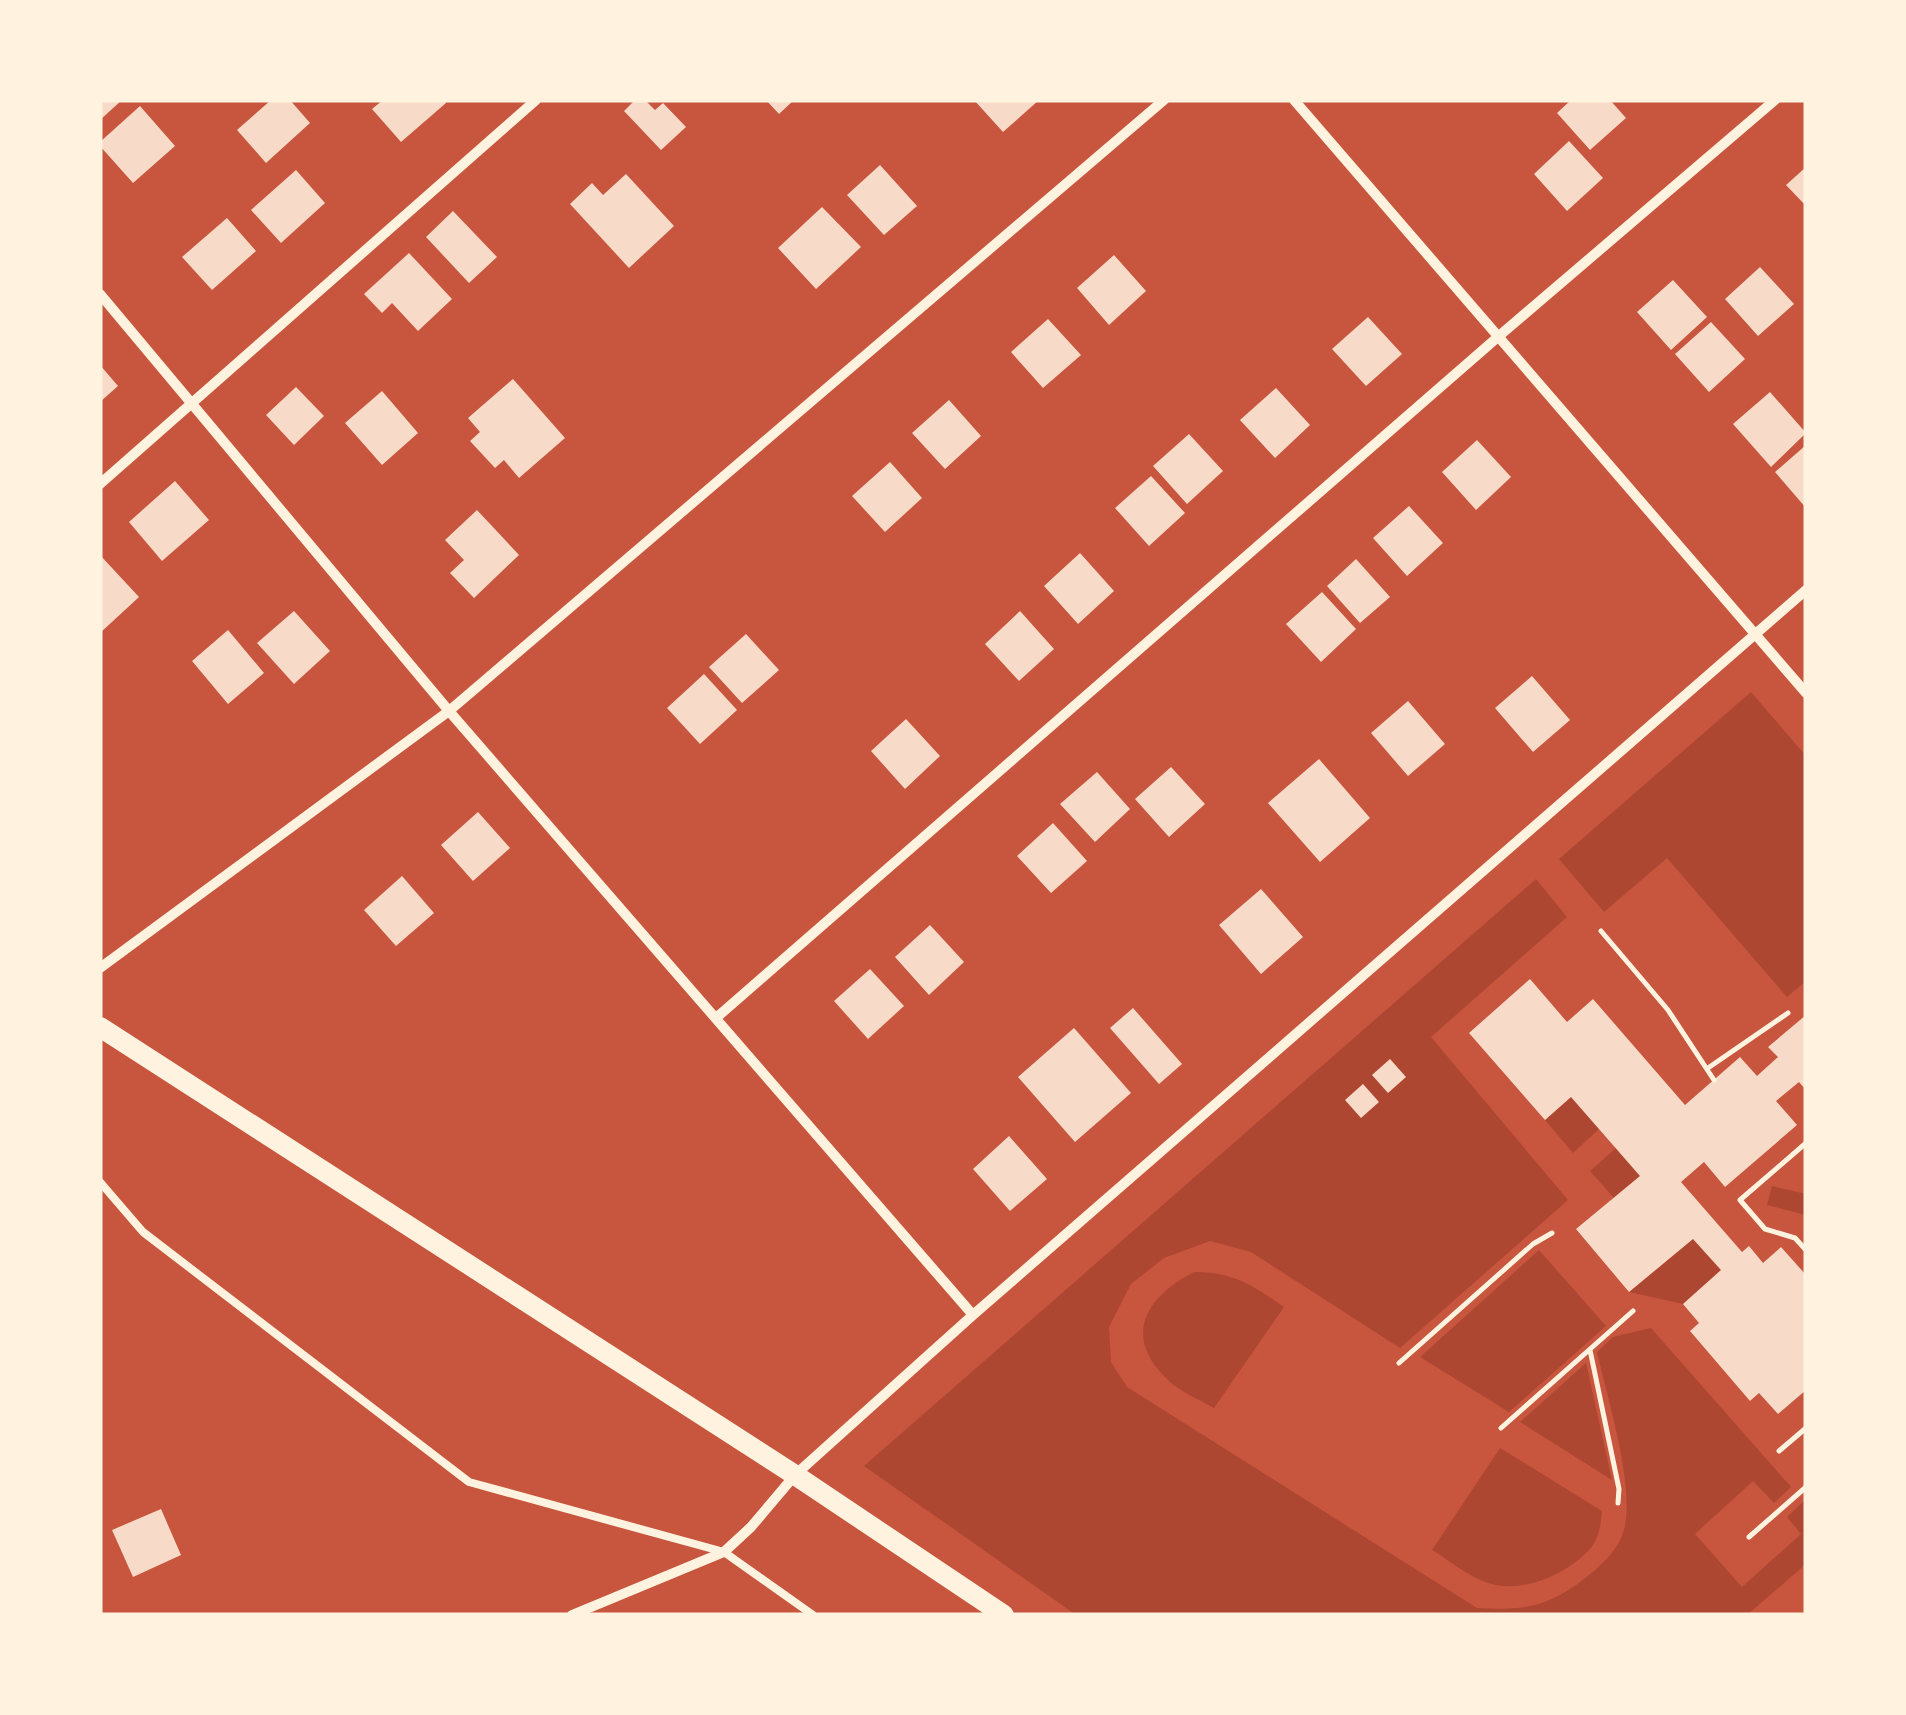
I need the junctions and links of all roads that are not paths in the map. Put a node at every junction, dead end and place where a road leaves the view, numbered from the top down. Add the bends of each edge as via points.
1 (536, 100) edge
2 (1164, 100) edge
3 (1294, 100) edge
4 (1775, 100) edge
5 (100, 294) edge
6 (1499, 336) junction
7 (191, 404) junction
8 (100, 484) edge
9 (1806, 590) edge
10 (1756, 634) junction
11 (1806, 694) edge
12 (449, 711) junction
13 (100, 968) edge
14 (716, 1018) junction
15 (100, 1027) edge
16 (100, 1182) edge
17 (974, 1315) junction
18 (795, 1475) junction
19 (724, 1552) junction
20 (572, 1615) edge
21 (813, 1615) edge
22 (1004, 1615) edge

1 - 7 street
2 - 12 street
3 - 6 street
4 - 6 street
5 - 7 street
6 - 10 street
6 - 14 street
7 - 8 street
7 - 12 street
9 - 10 street
10 - 11 street
10 - 17 street
12 - 13 street
12 - 14 street
14 - 17 street
15 - 18 main road
16 - 19 lane via 144,1232 469,1482
17 - 18 street
18 - 19 street
18 - 22 main road
19 - 20 street
19 - 21 lane

